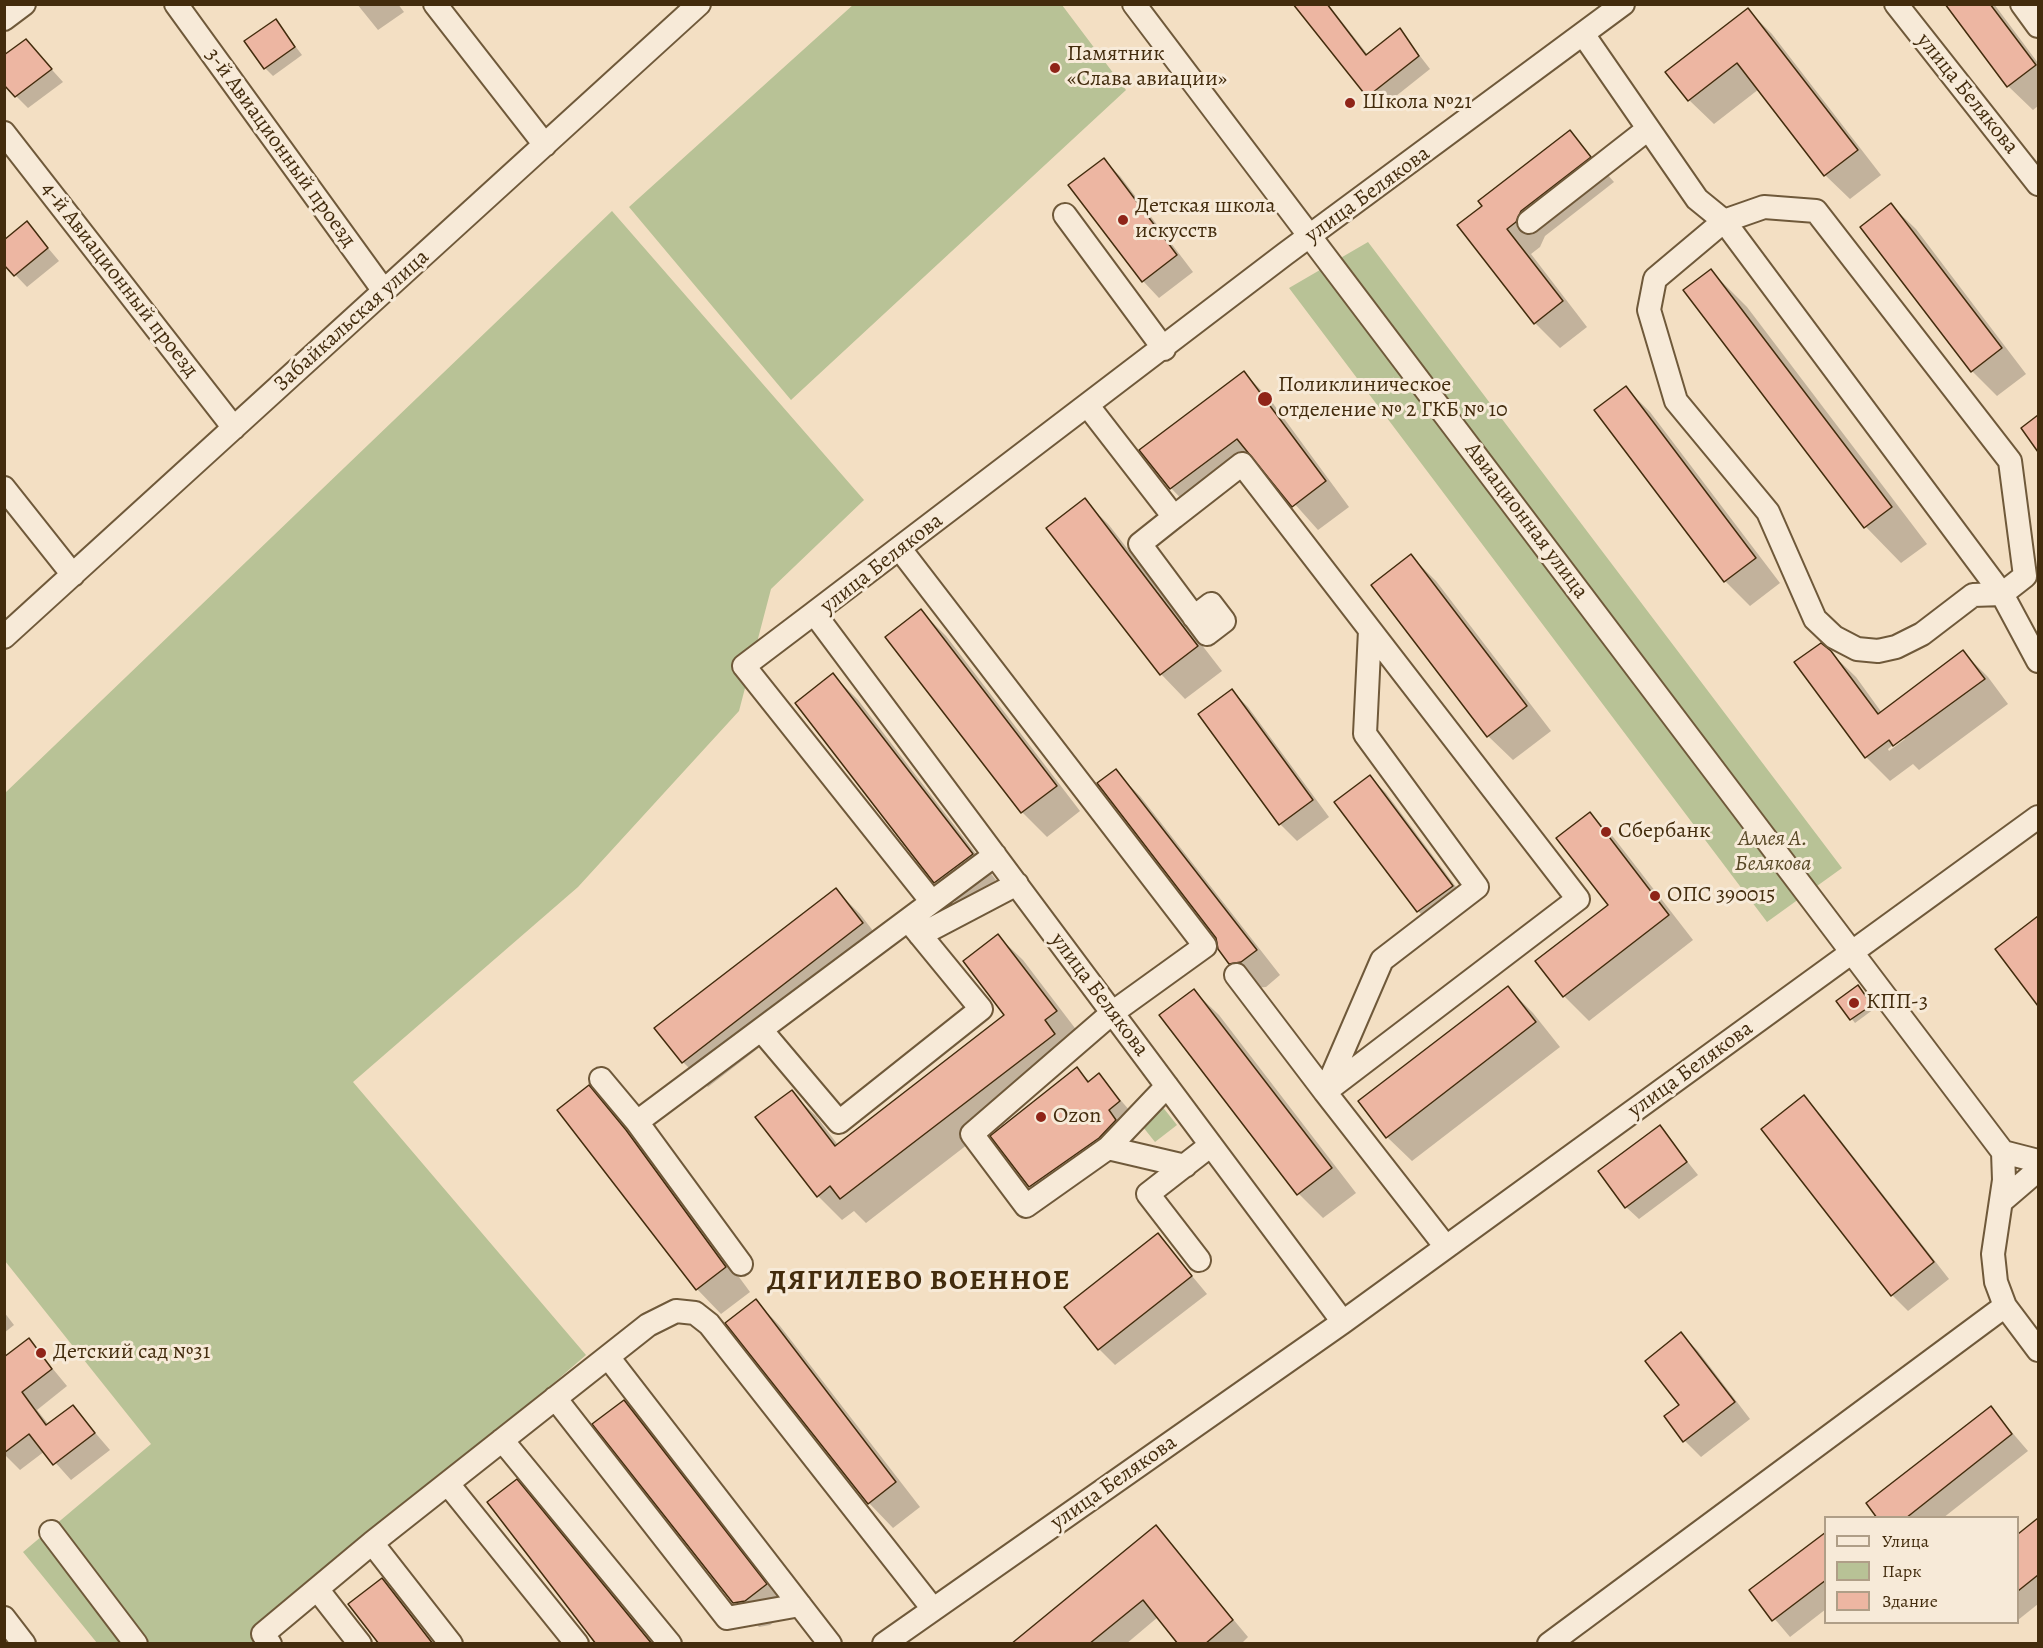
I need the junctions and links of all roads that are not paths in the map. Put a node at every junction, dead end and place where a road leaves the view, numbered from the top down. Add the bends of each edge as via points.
1 (24, 4) edge
2 (176, 4) edge
3 (435, 4) edge
4 (699, 4) edge
5 (1134, 4) edge
6 (1623, 4) edge
7 (1896, 4) edge
8 (2022, 4) edge
9 (4, 19) edge
10 (2038, 26) edge
11 (1583, 34) junction
12 (1648, 129) junction
13 (4, 132) edge
14 (545, 145) junction
15 (2031, 158) edge
16 (2038, 184) edge
17 (1065, 215) dead end
18 (1724, 221) junction
19 (1529, 222) dead end
20 (1311, 237) junction
21 (384, 291) junction
22 (1164, 349) junction
23 (1088, 406) junction
24 (234, 428) junction
25 (4, 488) edge
26 (1174, 517) junction
27 (900, 549) junction
28 (72, 575) junction
29 (2002, 594) junction
30 (814, 613) junction
31 (1194, 616) dead end
32 (1370, 630) junction
33 (4, 637) edge
34 (2038, 661) edge
35 (2038, 817) edge
36 (995, 855) junction
37 (1017, 884) junction
38 (932, 902) junction
39 (914, 927) junction
40 (1851, 953) junction
41 (1236, 975) dead end
42 (1112, 1013) junction
43 (762, 1031) junction
44 (601, 1079) dead end
45 (1167, 1086) junction
46 (1325, 1092) junction
47 (637, 1122) junction
48 (1211, 1145) junction
49 (1108, 1148) junction
50 (2003, 1152) junction
51 (2038, 1161) edge
52 (1185, 1166) junction
53 (2038, 1170) edge
54 (2002, 1201) junction
55 (1446, 1247) junction
56 (1199, 1260) dead end
57 (741, 1264) dead end
58 (2005, 1306) junction
59 (1343, 1322) junction
60 (2038, 1350) edge
61 (608, 1357) junction
62 (555, 1398) junction
63 (502, 1440) junction
64 (448, 1484) junction
65 (51, 1532) dead end
66 (372, 1543) junction
67 (317, 1589) junction
68 (800, 1605) junction
69 (933, 1609) junction
70 (4, 1618) edge
71 (24, 1644) edge
72 (136, 1644) edge
73 (270, 1644) edge
74 (360, 1644) edge
75 (451, 1644) edge
76 (577, 1644) edge
77 (670, 1644) edge
78 (830, 1644) edge
79 (884, 1644) edge
80 (1549, 1644) edge

1 - 9 street
2 - 21 street, 3-й Авиационный проезд
3 - 14 street
4 - 14 street, Забайкальская улица
5 - 20 street, Авиационная улица
6 - 11 street, улица Белякова
7 - 15 street, улица Белякова
8 - 10 street
11 - 12 street
11 - 20 street, улица Белякова
12 - 18 street via 1697,199
12 - 19 street
13 - 24 street, 4-й Авиационный проезд
14 - 21 street, Забайкальская улица
15 - 16 street, улица Белякова
17 - 22 street
18 - 29 street
18 - 29 street via 1764,207 1816,211 2010,460 2025,576
18 - 29 street via 1656,279 1649,310 1676,401 1768,512 1815,619 1834,637 1857,649 1878,651 1922,634 1973,595
20 - 22 street, улица Белякова
20 - 40 street, Авиационная улица
21 - 24 street, Забайкальская улица
22 - 23 street, улица Белякова
23 - 26 street
23 - 27 street, улица Белякова
24 - 28 street, Забайкальская улица
25 - 28 street
26 - 31 street via 1140,544
26 - 32 street via 1242,464
27 - 30 street, улица Белякова
27 - 42 street via 1205,946
28 - 33 street, Забайкальская улица
29 - 34 street
30 - 36 street, улица Белякова
30 - 38 street via 744,666
32 - 46 street via 1365,734 1477,887 1382,960
32 - 46 street via 1578,899
35 - 40 street, улица Белякова
36 - 37 street, улица Белякова
36 - 38 street
37 - 39 street
37 - 42 street, улица Белякова
38 - 39 street
39 - 43 street
39 - 43 street via 981,1009 839,1122
40 - 50 street, Авиационная улица
40 - 55 street, улица Белякова
41 - 46 street
42 - 45 street, улица Белякова
42 - 49 street via 972,1134 1026,1206
43 - 47 street
44 - 47 street
45 - 48 street, улица Белякова
45 - 49 street
46 - 55 street
47 - 57 street
48 - 52 street
48 - 59 street, улица Белякова
49 - 52 street
50 - 51 street
50 - 54 street
52 - 56 street via 1148,1194
53 - 54 street
54 - 58 street via 1993,1254 1996,1282
55 - 59 street, улица Белякова
58 - 60 street
58 - 80 street
59 - 69 street, улица Белякова
61 - 62 street
61 - 68 street
61 - 69 street via 676,1311 695,1313 709,1324
62 - 63 street
62 - 68 street via 727,1618
63 - 64 street
63 - 77 street
64 - 66 street
64 - 76 street
65 - 72 street
66 - 67 street
66 - 75 street
67 - 73 street via 263,1634
67 - 74 street
68 - 78 street
69 - 79 street, улица Белякова
70 - 71 street

